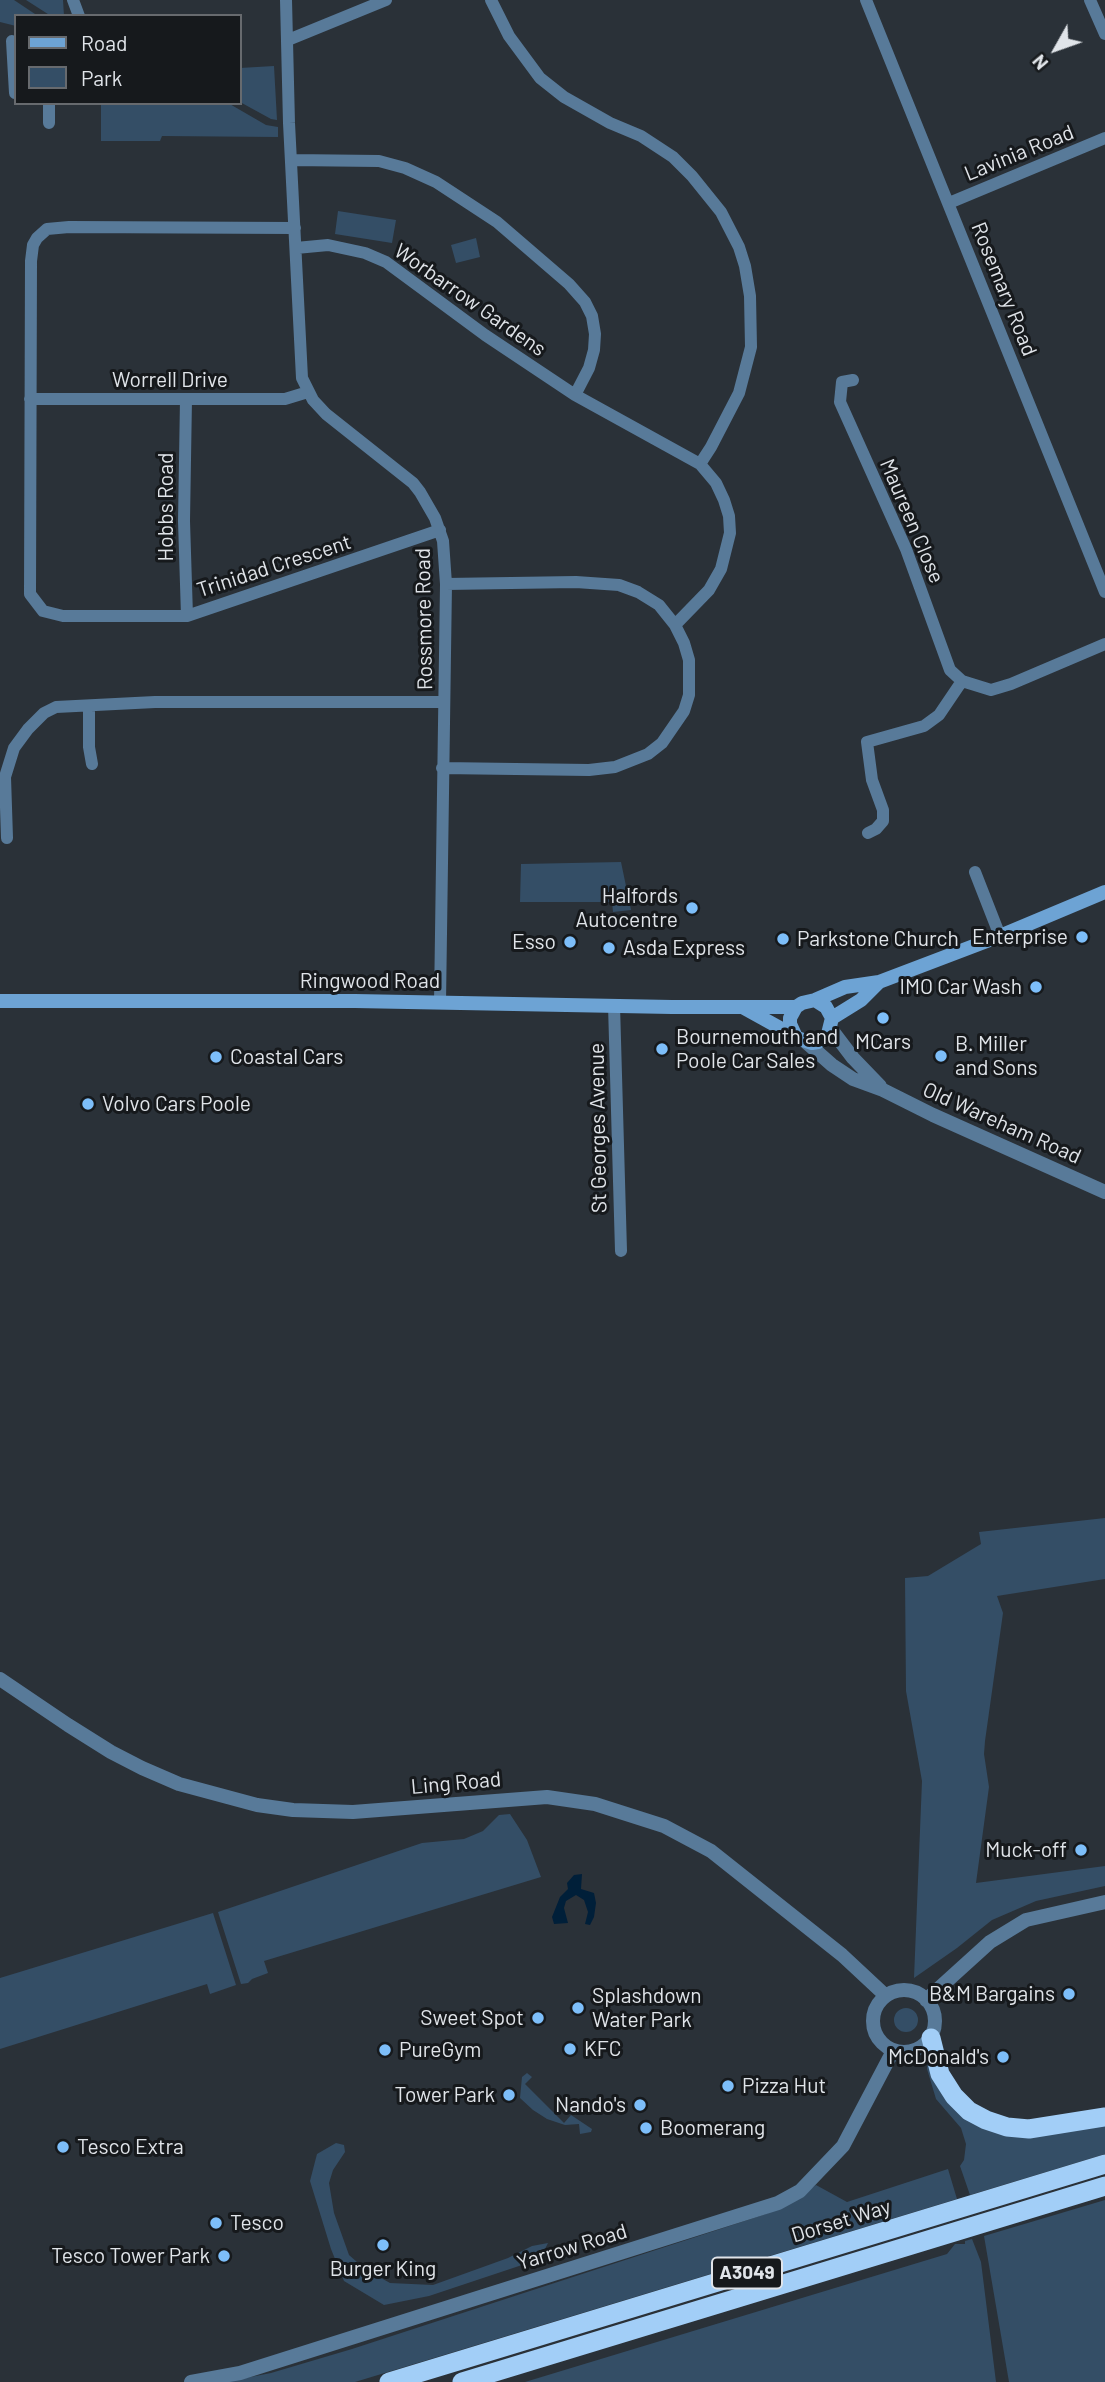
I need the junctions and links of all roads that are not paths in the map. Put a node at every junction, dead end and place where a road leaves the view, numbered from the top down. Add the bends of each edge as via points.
1 (286, 0) edge
2 (386, 0) edge
3 (491, 0) edge
4 (866, 0) edge
5 (1090, 0) edge
6 (1105, 34) edge
7 (288, 40) junction
8 (12, 41) dead end
9 (14, 76) edge
10 (49, 105) edge
11 (49, 123) dead end
12 (1105, 138) edge
13 (291, 160) junction
14 (948, 203) junction
15 (295, 228) junction
16 (296, 248) junction
17 (853, 380) dead end
18 (308, 392) junction
19 (575, 395) junction
20 (30, 399) junction
21 (186, 399) junction
22 (700, 464) junction
23 (440, 530) junction
24 (1101, 568) edge
25 (446, 584) junction
26 (1105, 592) edge
27 (187, 615) junction
28 (675, 625) junction
29 (1105, 644) edge
30 (961, 681) junction
31 (444, 702) junction
32 (89, 706) junction
33 (92, 764) dead end
34 (442, 768) junction
35 (868, 833) dead end
36 (7, 838) dead end
37 (975, 872) dead end
38 (1105, 892) edge
39 (1000, 936) junction
40 (879, 982) junction
41 (815, 1000) junction
42 (0, 1001) edge
43 (440, 1003) junction
44 (614, 1005) junction
45 (739, 1006) junction
46 (796, 1007) junction
47 (832, 1023) junction
48 (800, 1039) junction
49 (883, 1090) junction
50 (1105, 1192) edge
51 (621, 1251) dead end
52 (0, 1679) edge
53 (1105, 1902) edge
54 (886, 1996) junction
55 (926, 2000) junction
56 (931, 2038) junction
57 (893, 2051) junction
58 (1105, 2117) edge
59 (1105, 2164) edge
60 (1105, 2186) edge
61 (191, 2382) edge
62 (389, 2382) edge
63 (462, 2382) edge

1 - 7 street
2 - 7 street
3 - 22 street via 509,36 540,78 564,97 673,157 721,212 739,247 752,324 747,367 739,393
4 - 14 street, Rosemary Road
5 - 6 street
7 - 13 street
8 - 9 street
10 - 11 street
12 - 14 street, Lavinia Road
13 - 15 street
13 - 19 street via 379,161 405,168 436,182 497,222 569,284 592,316 594,349
14 - 24 street, Rosemary Road
15 - 16 street
15 - 20 street, Trinidad Crescent via 55,227 41,232 31,261
16 - 18 street via 302,378
16 - 19 street, Worbarrow Gardens via 328,245 386,262
17 - 30 street, Maureen Close via 842,382 840,402 906,549 950,670
18 - 21 street, Worrell Drive via 285,399
18 - 23 street, Rossmore Road via 326,414 413,483
19 - 22 street, Worbarrow Gardens
20 - 21 street, Worrell Drive
20 - 27 street, Trinidad Crescent via 29,575 33,600 43,611 63,616
21 - 27 street, Hobbs Road
22 - 28 street via 724,500 730,533 721,569 709,590
23 - 25 street, Rossmore Road
23 - 27 street, Trinidad Crescent
24 - 26 street, Rosemary Road
25 - 28 street via 619,585 659,605
25 - 31 street, Rossmore Road
28 - 34 street via 689,660 689,695 674,726 649,754 615,767 589,769
29 - 30 street via 991,690
30 - 35 street via 939,715 924,726 867,742 872,779 883,810 883,821
31 - 32 street
31 - 34 street, Rossmore Road
32 - 33 street
32 - 36 street via 56,707 44,713 14,748 5,777
34 - 43 street, Rossmore Road
37 - 39 street
38 - 39 main road
39 - 40 main road
40 - 41 main road via 845,987
40 - 47 main road
41 - 46 main road
41 - 47 main road via 826,1007
42 - 43 main road, Ringwood Road
43 - 44 main road, Ringwood Road
44 - 45 main road, Ringwood Road
44 - 51 street, St Georges Avenue
45 - 46 main road, Ringwood Road
45 - 48 main road, Ringwood Road
46 - 48 main road via 790,1024
47 - 48 main road via 824,1039
47 - 49 street, Old Wareham Road via 853,1058
48 - 49 street, Old Wareham Road via 853,1079
49 - 50 street, Old Wareham Road
52 - 54 street, Ling Road via 132,1763 179,1784 257,1805 353,1812 547,1797 595,1804 664,1826 711,1851
53 - 55 street via 1026,1920 990,1942
54 - 55 street via 902,1990
54 - 57 street via 878,2004 873,2023 876,2034
55 - 56 street via 934,2012
56 - 57 street via 917,2050
56 - 58 highway via 940,2074 954,2096 986,2120 1029,2129
57 - 61 street, Yarrow Road via 843,2146 800,2191 778,2203 240,2373
59 - 62 highway, Dorset Way / A3049
60 - 63 highway, Dorset Way / A3049

